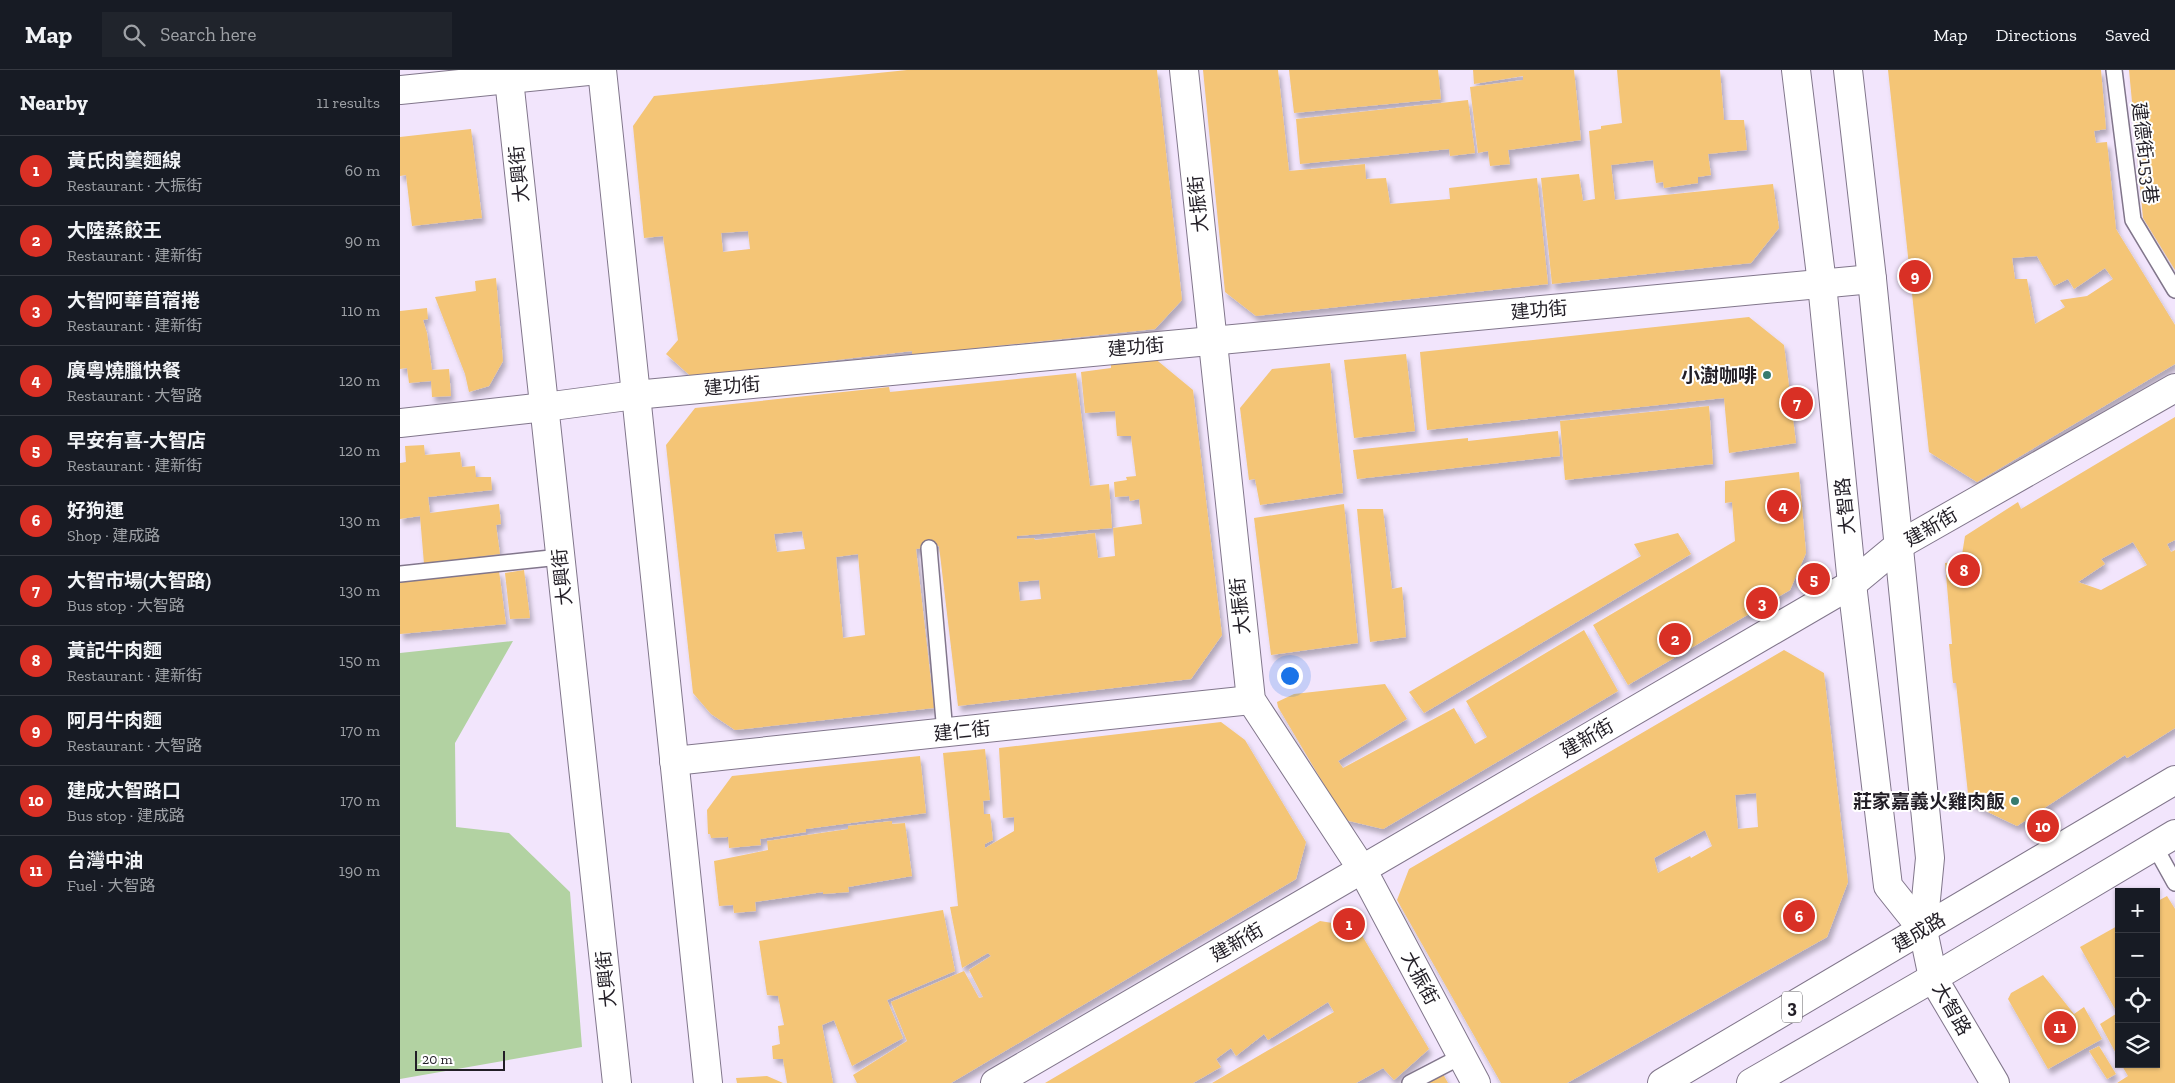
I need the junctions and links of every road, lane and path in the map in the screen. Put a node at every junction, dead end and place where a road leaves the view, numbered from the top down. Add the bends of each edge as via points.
1 (600, 70) edge
2 (1184, 70) edge
3 (1796, 70) edge
4 (1848, 70) edge
5 (2114, 70) edge
6 (508, 74) edge
7 (400, 90) edge
8 (1872, 279) junction
9 (1822, 284) junction
10 (2175, 290) edge
11 (1212, 340) junction
12 (2175, 388) edge
13 (635, 395) junction
14 (545, 407) junction
15 (400, 423) edge
16 (1900, 544) junction
17 (929, 548) dead end
18 (560, 557) junction
19 (400, 574) edge
20 (1852, 584) junction
21 (1251, 700) junction
22 (945, 732) junction
23 (674, 761) junction
24 (2175, 780) edge
25 (2165, 840) edge
26 (1362, 869) junction
27 (2175, 883) edge
28 (1923, 930) junction
29 (1933, 978) junction
30 (1462, 1056) junction
31 (617, 1083) edge
32 (708, 1083) edge
33 (995, 1083) edge
34 (1410, 1083) edge
35 (1476, 1083) edge
36 (1662, 1083) edge
37 (1751, 1083) edge
38 (1995, 1083) edge

1 - 6 street
1 - 13 street
2 - 11 street, 大振街
3 - 9 street, 大智路
4 - 8 street, 大智路
5 - 10 lane, 建德街153巷 via 2133,220
6 - 7 street
6 - 14 street, 大興街
8 - 9 street, 建功街
8 - 16 street, 大智路
9 - 11 street, 建功街
9 - 20 street, 大智路
11 - 13 street, 建功街
11 - 21 street, 大振街
12 - 16 street, 建新街
13 - 14 street, 建功街
13 - 23 street
14 - 15 street, 建功街
14 - 18 street, 大興街
16 - 20 street, 建新街
16 - 28 street, 大智路 via 1930,858
17 - 22 lane
18 - 19 lane
18 - 31 street, 大興街
20 - 26 street, 建新街
20 - 28 street, 大智路 via 1888,886
21 - 22 street, 建仁街
21 - 26 street, 大振街
22 - 23 street, 建仁街
23 - 32 street
24 - 28 street, 建成路 / 3
25 - 27 lane
25 - 29 street, 3
26 - 30 street, 大振街
26 - 33 street, 建新街
28 - 29 street, 大智路
28 - 36 street, 建成路 / 3
29 - 37 street, 3
29 - 38 street, 大智路
30 - 34 lane
30 - 35 street, 大振街

